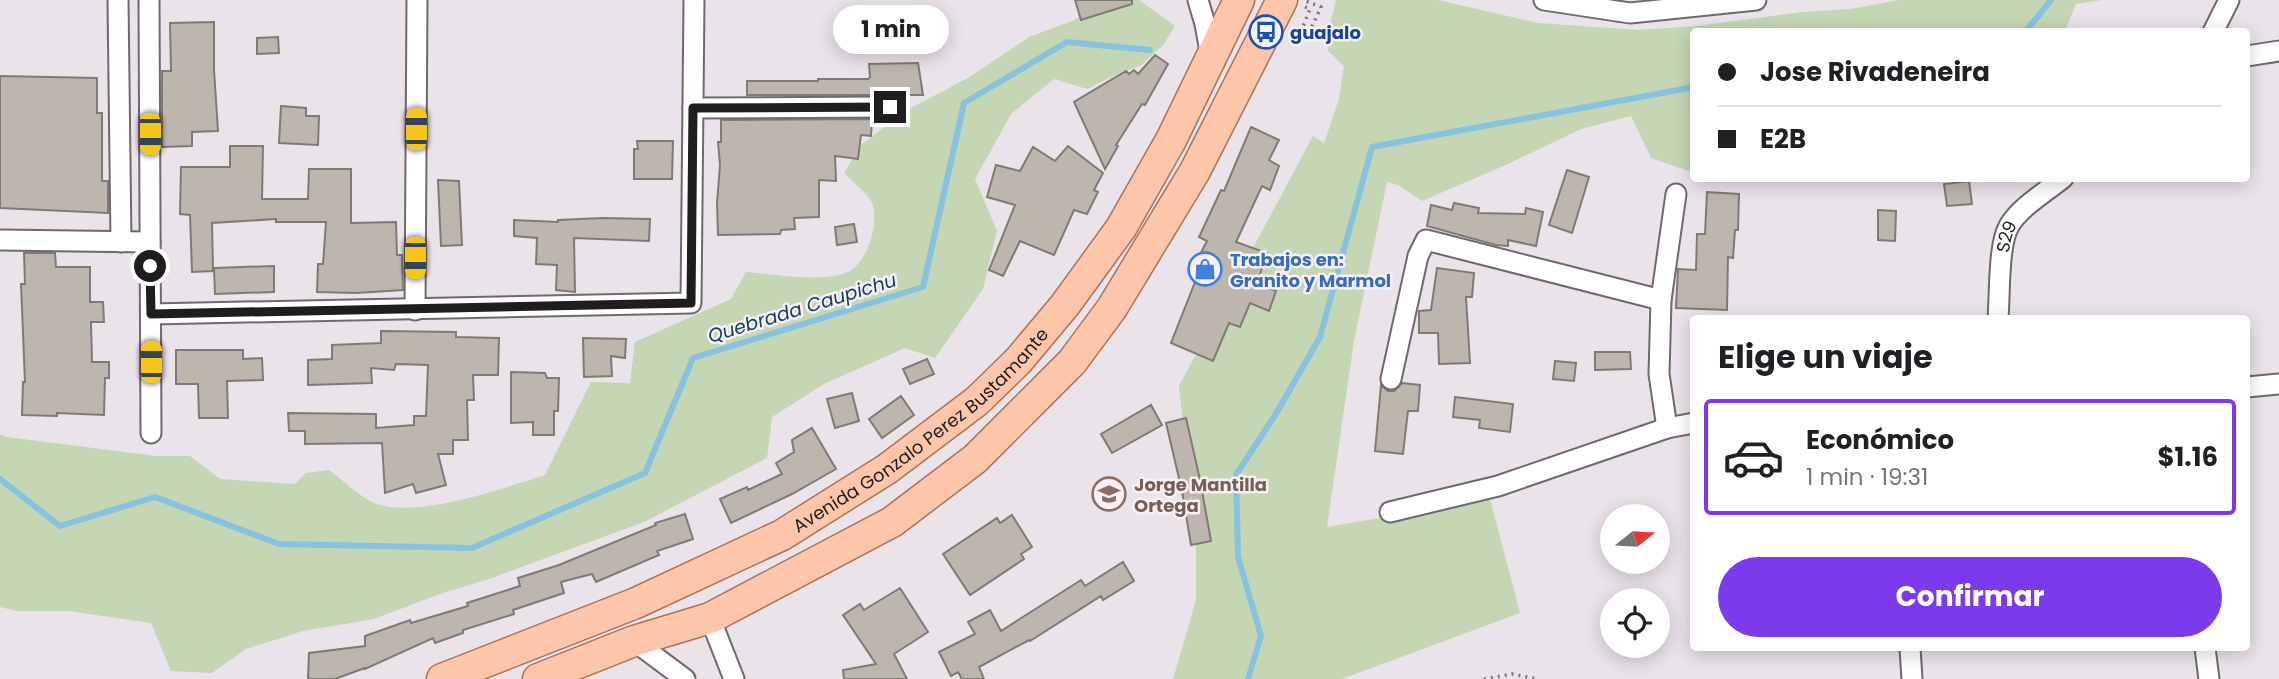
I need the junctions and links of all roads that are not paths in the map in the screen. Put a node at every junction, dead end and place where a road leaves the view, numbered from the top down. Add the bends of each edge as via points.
1 (118, 0) edge
2 (149, 0) edge
3 (417, 0) edge
4 (694, 0) edge
5 (1198, 0) edge
6 (1240, 0) edge
7 (1282, 0) edge
8 (1544, 0) edge
9 (1756, 0) edge
10 (2229, 0) edge
11 (1665, 6) edge
12 (2215, 28) edge
13 (2279, 51) edge
14 (2250, 56) edge
15 (1212, 58) junction
16 (890, 107) dead end
17 (693, 108) junction
18 (2058, 182) edge
19 (1676, 194) dead end
20 (0, 240) edge
21 (121, 242) junction
22 (150, 242) junction
23 (1661, 300) junction
24 (415, 310) junction
25 (151, 314) junction
26 (1998, 315) edge
27 (1391, 379) dead end
28 (2279, 384) edge
29 (2250, 387) edge
30 (1690, 424) edge
31 (1667, 428) junction
32 (151, 433) dead end
33 (1390, 512) dead end
34 (710, 618) junction
35 (634, 641) junction
36 (1910, 651) edge
37 (2205, 651) edge
38 (442, 679) edge
39 (538, 679) edge
40 (685, 679) edge
41 (734, 679) edge
42 (1912, 679) edge
43 (2209, 679) edge

1 - 21 street
2 - 22 street
3 - 24 street
4 - 17 street
5 - 15 street
6 - 15 main road, Avenida Gonzalo Perez Bustamante
7 - 34 main road via 1195,171 1112,309 1072,362 975,458 892,522
8 - 11 street via 1630,13
9 - 11 street
10 - 12 street
13 - 14 street
15 - 38 main road, Avenida Gonzalo Perez Bustamante via 1121,228 1058,314 978,401 887,469 782,535 636,603
16 - 17 street
17 - 24 street via 691,303
18 - 26 street, S29 via 2010,225 2004,241
19 - 23 street
20 - 21 street
21 - 22 street
22 - 25 street
23 - 27 street via 1426,240 1418,256
23 - 31 street via 1659,374
24 - 25 street
25 - 32 street
28 - 29 street
30 - 31 street
31 - 33 street via 1498,486
34 - 35 main road
34 - 41 street
35 - 39 main road
35 - 40 street
36 - 42 street
37 - 43 street

